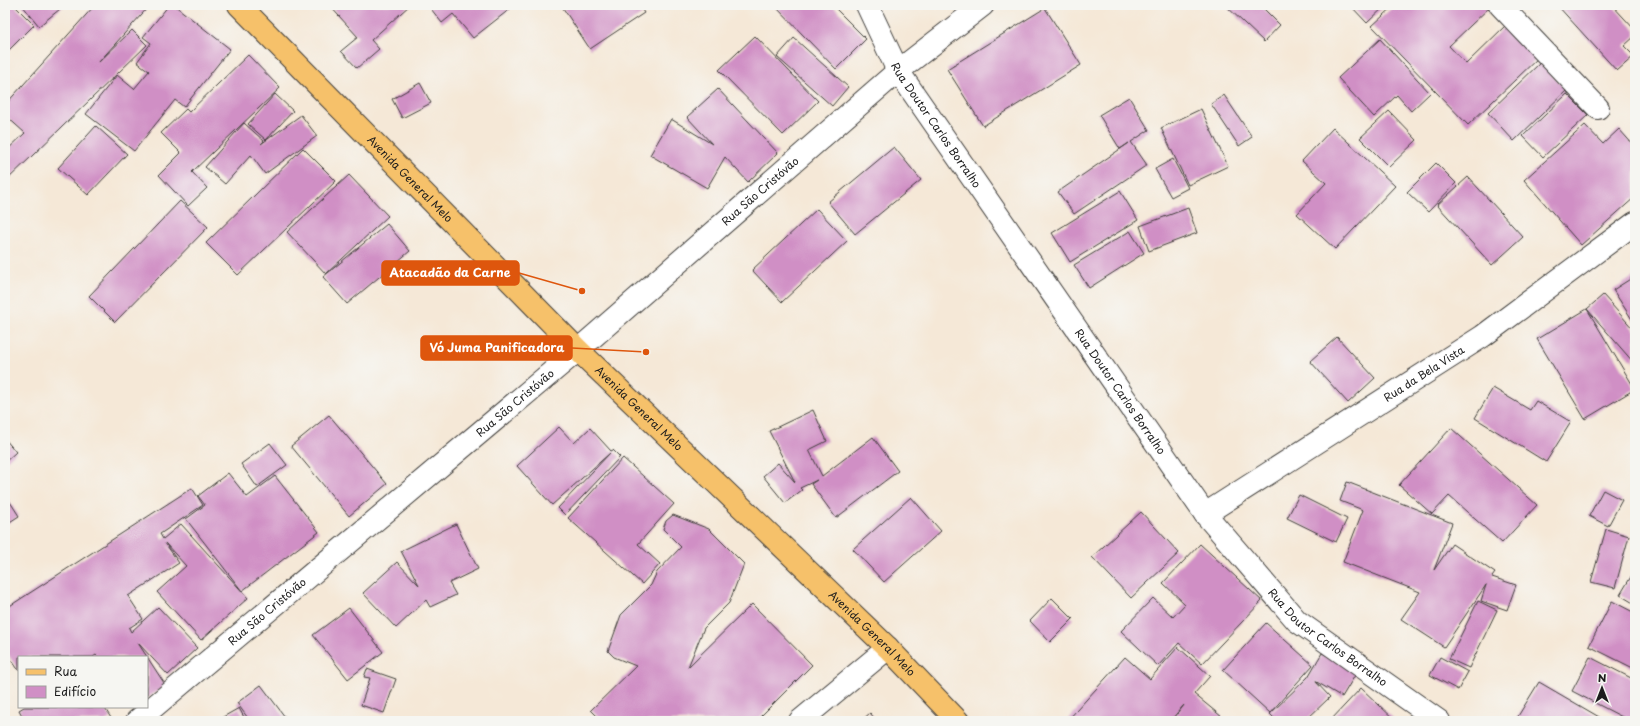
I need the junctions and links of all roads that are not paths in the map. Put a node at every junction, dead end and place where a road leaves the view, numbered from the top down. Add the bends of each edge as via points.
1 (239, 5) edge
2 (867, 5) edge
3 (983, 5) edge
4 (1500, 5) edge
5 (898, 71) junction
6 (1598, 108) dead end
7 (1635, 223) edge
8 (578, 350) junction
9 (1206, 514) junction
10 (888, 648) junction
11 (137, 721) edge
12 (800, 721) edge
13 (958, 721) edge
14 (1439, 721) edge

1 - 8 main road, Avenida General Melo
2 - 5 street, Rua Doutor Carlos Borralho
3 - 5 street, Rua São Cristóvão
4 - 6 street
5 - 8 street, Rua São Cristóvão
5 - 9 street, Rua Doutor Carlos Borralho
7 - 9 street, Rua da Bela Vista via 1483,336
8 - 10 main road, Avenida General Melo
8 - 11 street, Rua São Cristóvão
9 - 14 street, Rua Doutor Carlos Borralho via 1297,621
10 - 12 street
10 - 13 main road, Avenida General Melo

